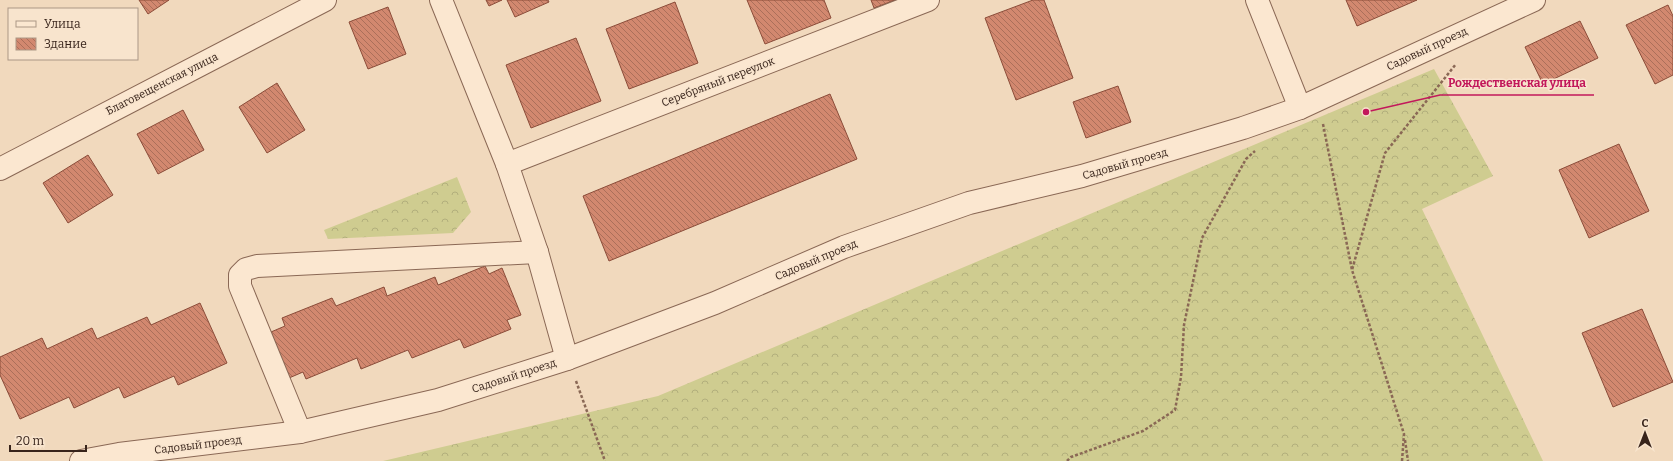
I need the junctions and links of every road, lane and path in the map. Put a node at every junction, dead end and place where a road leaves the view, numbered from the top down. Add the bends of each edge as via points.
1 (325, 0) edge
2 (441, 0) edge
3 (928, 0) edge
4 (1257, 0) edge
5 (1534, 0) edge
6 (1457, 62) dead end
7 (1309, 104) junction
8 (1257, 150) dead end
9 (507, 164) junction
10 (0, 169) edge
11 (537, 252) junction
12 (1352, 270) junction
13 (567, 359) junction
14 (300, 432) junction
15 (1404, 434) junction
16 (81, 461) edge
17 (605, 461) edge
18 (1067, 461) edge
19 (1402, 461) edge
20 (1408, 461) edge

1 - 10 street, Благовещенская улица
2 - 9 street
3 - 9 street, Серебряный переулок
4 - 7 street
5 - 7 street, Садовый проезд
6 - 12 path via 1385,153
7 - 12 path via 1333,169
7 - 13 street, Садовый проезд via 1243,128 1082,176 969,203 844,247 715,303
8 - 18 path via 1246,159 1202,238 1184,325 1181,377 1175,410 1143,431 1071,457
9 - 11 street
11 - 13 street
11 - 14 street via 256,266 246,269 240,275 240,286
12 - 15 path
13 - 14 street, Садовый проезд via 438,400
13 - 17 path
14 - 16 street, Садовый проезд
15 - 19 path
15 - 20 path

